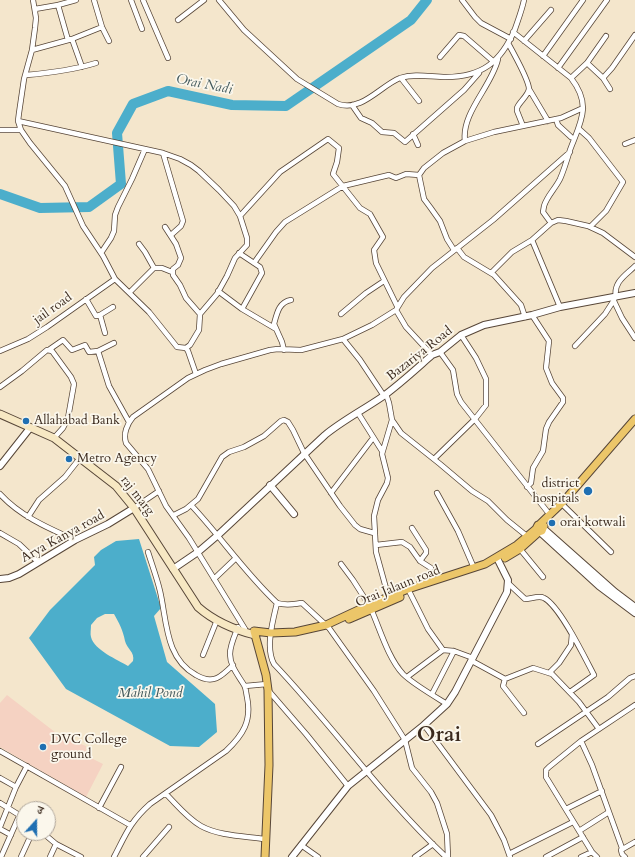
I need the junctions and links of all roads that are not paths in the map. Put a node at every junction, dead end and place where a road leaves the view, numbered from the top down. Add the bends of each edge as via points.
1 (33, 0) edge
2 (76, 0) edge
3 (94, 0) edge
4 (131, 0) edge
5 (143, 0) edge
6 (204, 0) edge
7 (219, 0) edge
8 (462, 0) edge
9 (524, 0) edge
10 (583, 0) edge
11 (607, 0) edge
12 (68, 1) edge
13 (58, 5) junction
14 (35, 9) junction
15 (551, 10) dead end
16 (178, 20) dead end
17 (102, 27) junction
18 (142, 29) dead end
19 (513, 32) junction
20 (635, 35) edge
21 (606, 36) dead end
22 (70, 39) junction
23 (109, 41) dead end
24 (509, 41) junction
25 (524, 41) junction
26 (32, 50) junction
27 (543, 56) junction
28 (440, 57) dead end
29 (168, 58) dead end
30 (496, 60) junction
31 (96, 63) dead end
32 (587, 63) junction
33 (82, 67) junction
34 (558, 68) junction
35 (480, 72) junction
36 (26, 75) junction
37 (400, 78) junction
38 (571, 78) junction
39 (603, 78) junction
40 (610, 88) dead end
41 (529, 89) junction
42 (419, 101) dead end
43 (352, 106) junction
44 (583, 108) junction
45 (556, 119) junction
46 (18, 120) junction
47 (548, 121) junction
48 (523, 126) junction
49 (579, 129) junction
50 (0, 130) edge
51 (21, 130) junction
52 (413, 134) junction
53 (571, 137) dead end
54 (635, 140) edge
55 (465, 141) junction
56 (625, 144) dead end
57 (418, 145) dead end
58 (145, 149) junction
59 (570, 152) junction
60 (163, 153) junction
61 (420, 175) junction
62 (342, 186) junction
63 (240, 216) junction
64 (552, 223) junction
65 (165, 227) dead end
66 (590, 227) junction
67 (171, 235) junction
68 (532, 240) junction
69 (139, 244) dead end
70 (455, 249) junction
71 (101, 253) junction
72 (239, 253) junction
73 (635, 257) edge
74 (254, 263) junction
75 (635, 266) edge
76 (154, 268) junction
77 (172, 272) junction
78 (491, 273) junction
79 (115, 279) junction
80 (384, 281) junction
81 (218, 291) junction
82 (130, 292) junction
83 (635, 293) edge
84 (614, 298) junction
85 (86, 299) junction
86 (291, 300) dead end
87 (113, 307) dead end
88 (560, 307) junction
89 (397, 308) junction
90 (242, 309) junction
91 (200, 314) junction
92 (341, 314) dead end
93 (100, 315) junction
94 (532, 315) junction
95 (525, 316) junction
96 (276, 329) junction
97 (105, 333) dead end
98 (461, 335) junction
99 (635, 338) edge
100 (342, 339) junction
101 (114, 343) dead end
102 (575, 346) dead end
103 (186, 348) junction
104 (50, 349) junction
105 (284, 350) junction
106 (0, 351) edge
107 (98, 351) junction
108 (440, 352) junction
109 (432, 355) junction
110 (196, 374) junction
111 (0, 387) edge
112 (385, 395) junction
113 (358, 413) junction
114 (0, 414) edge
115 (475, 419) junction
116 (635, 419) edge
117 (392, 420) junction
118 (129, 422) junction
119 (635, 424) edge
120 (30, 428) junction
121 (54, 438) junction
122 (373, 438) junction
123 (382, 451) junction
124 (304, 453) junction
125 (80, 458) junction
126 (434, 459) junction
127 (1, 462) edge
128 (270, 485) junction
129 (527, 487) junction
130 (159, 491) junction
131 (331, 493) junction
132 (437, 493) dead end
133 (0, 494) edge
134 (191, 505) junction
135 (564, 506) junction
136 (134, 508) junction
137 (294, 514) dead end
138 (174, 515) junction
139 (550, 515) junction
140 (28, 517) junction
141 (412, 528) dead end
142 (540, 529) junction
143 (374, 532) junction
144 (0, 533) edge
145 (218, 535) junction
146 (528, 537) junction
147 (75, 540) junction
148 (376, 545) junction
149 (520, 549) junction
150 (148, 552) dead end
151 (198, 552) junction
152 (612, 552) dead end
153 (236, 558) junction
154 (499, 560) junction
155 (420, 561) junction
156 (38, 562) junction
157 (341, 564) dead end
158 (431, 568) dead end
159 (474, 568) junction
160 (173, 569) junction
161 (543, 577) dead end
162 (214, 578) junction
163 (0, 579) edge
164 (441, 580) junction
165 (508, 584) junction
166 (409, 591) junction
167 (389, 599) junction
168 (277, 603) junction
169 (198, 607) junction
170 (370, 607) junction
171 (635, 607) edge
172 (635, 613) edge
173 (217, 620) junction
174 (327, 626) junction
175 (240, 629) junction
176 (255, 633) junction
177 (572, 634) junction
178 (271, 635) junction
179 (443, 650) junction
180 (454, 651) junction
181 (203, 655) dead end
182 (472, 659) junction
183 (233, 665) junction
184 (549, 673) junction
185 (635, 676) edge
186 (407, 677) junction
187 (505, 679) junction
188 (245, 686) junction
189 (268, 687) junction
190 (570, 692) junction
191 (432, 694) junction
192 (447, 704) junction
193 (635, 705) edge
194 (586, 711) junction
195 (524, 713) dead end
196 (424, 725) junction
197 (599, 729) junction
198 (405, 740) junction
199 (581, 741) junction
200 (538, 744) dead end
201 (0, 751) edge
202 (27, 766) junction
203 (121, 766) dead end
204 (367, 770) junction
205 (0, 778) edge
206 (348, 786) junction
207 (16, 787) junction
208 (602, 791) junction
209 (166, 794) junction
210 (0, 804) edge
211 (8, 807) junction
212 (99, 808) junction
213 (566, 809) junction
214 (16, 812) edge
215 (609, 812) junction
216 (573, 822) junction
217 (130, 825) junction
218 (16, 826) edge
219 (169, 827) dead end
220 (0, 828) edge
221 (579, 831) junction
222 (11, 835) junction
223 (583, 837) junction
224 (265, 839) junction
225 (28, 841) edge
226 (52, 841) edge
227 (635, 842) edge
228 (56, 844) junction
229 (433, 844) junction
230 (301, 845) junction
231 (622, 848) junction
232 (592, 852) junction
233 (509, 856) edge
234 (622, 856) edge
235 (2, 857) edge
236 (21, 857) edge
237 (50, 857) edge
238 (80, 857) edge
239 (114, 857) edge
240 (143, 857) edge
241 (264, 857) edge
242 (292, 857) edge
243 (318, 857) edge
244 (415, 857) edge
245 (447, 857) edge
246 (546, 857) edge
247 (581, 857) edge
248 (597, 857) edge

1 - 14 street
2 - 12 street
3 - 17 street
4 - 18 street
5 - 29 street
6 - 16 street
7 - 43 street via 244,30 297,79 338,104
8 - 24 street via 481,23
9 - 19 street
10 - 27 street
11 - 34 street
12 - 13 street
13 - 14 street
13 - 22 street
14 - 26 street
15 - 25 street
17 - 22 street
17 - 23 street
19 - 24 street
19 - 25 street
20 - 39 street
21 - 32 street
22 - 26 street
22 - 33 street
24 - 30 street
24 - 41 street
25 - 27 street
26 - 36 street
27 - 34 street
28 - 30 street via 461,35
30 - 35 street
30 - 55 street via 494,71 467,122
31 - 33 street
32 - 38 street
32 - 39 street
33 - 36 street
34 - 38 street
35 - 37 street via 458,77
35 - 52 street via 464,90
36 - 46 street
37 - 42 street
37 - 43 street
38 - 44 street via 578,87
39 - 40 street
41 - 47 street
41 - 48 street via 517,108
43 - 52 street via 362,118 382,132 394,133 405,142
44 - 45 street
44 - 49 street
45 - 47 street
45 - 53 street via 558,125
46 - 51 street
46 - 58 street
47 - 48 street
48 - 55 street
49 - 59 street
49 - 66 street via 590,138 624,182 606,212
50 - 51 street
51 - 71 street via 69,192 81,221
52 - 57 street
54 - 56 street
55 - 61 street via 443,153 424,168
58 - 60 street
58 - 71 street via 115,214 114,231
59 - 64 street via 562,176 544,206 543,212
59 - 70 street via 493,220
60 - 63 street via 199,170 234,206
60 - 67 street via 183,220 181,226
61 - 62 street via 406,174 396,178 389,175
61 - 70 street via 424,199 440,221 447,239
62 - 63 street via 333,174 339,148 328,139 280,172
62 - 74 street via 285,222
62 - 80 street via 360,208 370,214 383,237 374,250 376,263
63 - 72 street via 248,241
64 - 66 street via 558,220
64 - 68 street
65 - 67 street
66 - 73 street via 603,233
67 - 77 street via 181,258
68 - 78 street via 512,252
68 - 88 street
69 - 76 street
70 - 78 street
70 - 89 street via 432,268
71 - 79 street
72 - 74 street
72 - 81 street
74 - 90 street via 260,267 262,273
75 - 84 street via 617,283
76 - 77 street
76 - 82 street
77 - 91 street via 186,298
78 - 95 street via 518,302
79 - 82 street
79 - 85 street, jail road
80 - 89 street
80 - 92 street
81 - 90 street
81 - 91 street
82 - 103 street via 177,347
83 - 84 street, Bazariya Road
84 - 88 street, Bazariya Road
84 - 99 street via 622,318
84 - 102 street via 605,314
85 - 93 street via 96,316
85 - 106 street, jail road via 28,339
86 - 96 street via 283,302 278,309 274,324
87 - 93 street
88 - 94 street, Bazariya Road
89 - 100 street via 372,325
89 - 109 street via 406,327
90 - 96 street
91 - 103 street via 199,330
93 - 97 street
94 - 95 street, Bazariya Road
94 - 129 street via 550,341 546,368 563,402 549,422 543,451 533,468 531,483
95 - 98 street, Bazariya Road via 484,326
96 - 105 street
98 - 108 street, Bazariya Road
98 - 115 street via 486,379 486,405
100 - 105 street via 301,350
100 - 112 street
101 - 107 street
103 - 110 street via 191,355
104 - 107 street via 63,340 72,350 85,345 89,352
104 - 111 street
104 - 121 street via 68,371 74,384 68,418
105 - 110 street via 270,350
107 - 118 street via 109,386
108 - 109 street, Bazariya Road
108 - 115 street via 453,370 459,398
109 - 112 street, Bazariya Road
110 - 118 street via 180,383
112 - 113 street, Bazariya Road
112 - 117 street
113 - 122 street
113 - 124 street, Bazariya Road via 333,428
114 - 120 main road, raj marg
115 - 126 street
115 - 129 street
116 - 139 main road
117 - 123 street
117 - 126 street via 401,433
118 - 130 street via 124,438 126,443 148,469
119 - 135 main road, Orai Jalaun road
120 - 121 main road, raj marg
120 - 127 street
121 - 125 main road, raj marg
122 - 123 street
122 - 131 street
123 - 143 street via 388,478 375,508
124 - 128 street, Bazariya Road
124 - 131 street
124 - 134 street via 288,422 281,421 264,436 222,457
125 - 136 main road, raj marg via 116,486
125 - 140 street via 65,477 39,500
126 - 146 street via 472,492 488,501
128 - 137 street
128 - 145 street, Bazariya Road
129 - 139 street
130 - 136 street
130 - 138 street via 166,506
131 - 143 street via 355,525 364,531
132 - 159 street via 458,531
133 - 140 street
134 - 138 street
134 - 145 street
135 - 142 main road, Orai Jalaun road
135 - 152 street
136 - 147 street, Arya Kanya road
136 - 160 main road, raj marg
138 - 151 street
139 - 142 main road
140 - 147 street
141 - 155 street via 426,550
142 - 146 main road, Orai Jalaun road
142 - 149 main road, Orai Jalaun road
142 - 171 street
142 - 172 street via 599,586
143 - 148 street
144 - 156 street via 19,544
145 - 151 street, Bazariya Road
145 - 153 street
146 - 154 main road, Orai Jalaun road
147 - 156 street, Arya Kanya road
148 - 155 street via 402,542 410,547
148 - 167 street
149 - 154 main road, Orai Jalaun road
149 - 161 street
150 - 183 street via 176,658 191,673 210,680 216,680
151 - 160 street, Bazariya Road
151 - 162 street
153 - 162 street
153 - 168 street
154 - 159 main road, Orai Jalaun road
154 - 164 main road, Orai Jalaun road via 486,568
154 - 165 street via 507,575
155 - 158 street
156 - 163 street, Arya Kanya road via 19,574
157 - 170 street
159 - 164 main road, Orai Jalaun road
160 - 169 main road, raj marg
162 - 175 street
164 - 166 main road, Orai Jalaun road
165 - 177 street via 526,599 539,596 545,599
165 - 182 street via 507,592
166 - 167 main road, Orai Jalaun road
166 - 179 street via 428,629
167 - 170 main road, Orai Jalaun road
168 - 174 street via 292,605 302,602
168 - 178 street
169 - 173 main road
169 - 175 main road
170 - 174 main road, Orai Jalaun road
170 - 186 street via 397,666
173 - 175 main road
173 - 181 street
174 - 178 main road, Orai Jalaun road
174 - 198 street via 374,691
175 - 176 main road
175 - 183 street via 230,654
176 - 178 main road, Orai Jalaun road
176 - 189 main road
177 - 184 street via 571,645
177 - 190 street via 594,675
178 - 204 street via 270,653 274,664
179 - 180 street
179 - 186 street
180 - 182 street
180 - 191 street
182 - 187 street
182 - 192 street
183 - 188 street via 234,671
184 - 187 street via 533,668
184 - 190 street
185 - 194 street
186 - 191 street
187 - 195 street via 503,686
188 - 189 street
188 - 209 street via 249,716 237,741
189 - 206 street
189 - 224 main road via 269,765
190 - 194 street
191 - 192 street
192 - 196 street
193 - 197 street
194 - 197 street
194 - 200 street
196 - 198 street
196 - 233 street via 490,815 504,840
197 - 199 street
198 - 204 street
198 - 245 street via 412,768 437,803 447,834
199 - 208 street
199 - 213 street via 545,773
201 - 202 street
202 - 207 street
202 - 212 street
203 - 212 street
204 - 206 street
204 - 229 street
205 - 207 street
206 - 230 street
207 - 211 street
208 - 213 street
208 - 215 street
209 - 217 street via 140,813
209 - 224 street via 192,820 205,828
210 - 211 street
211 - 214 street
211 - 220 street
212 - 217 street
213 - 216 street
215 - 221 street
215 - 231 street
216 - 221 street
216 - 233 street
217 - 239 street
218 - 222 street
219 - 240 street
220 - 222 street
221 - 223 street
222 - 235 street
223 - 232 street
223 - 246 street
224 - 241 main road
225 - 236 street
226 - 228 street
227 - 231 street
228 - 237 street
228 - 238 street
229 - 244 street
229 - 245 street
230 - 242 street
230 - 243 street
231 - 234 street
232 - 247 street
232 - 248 street

